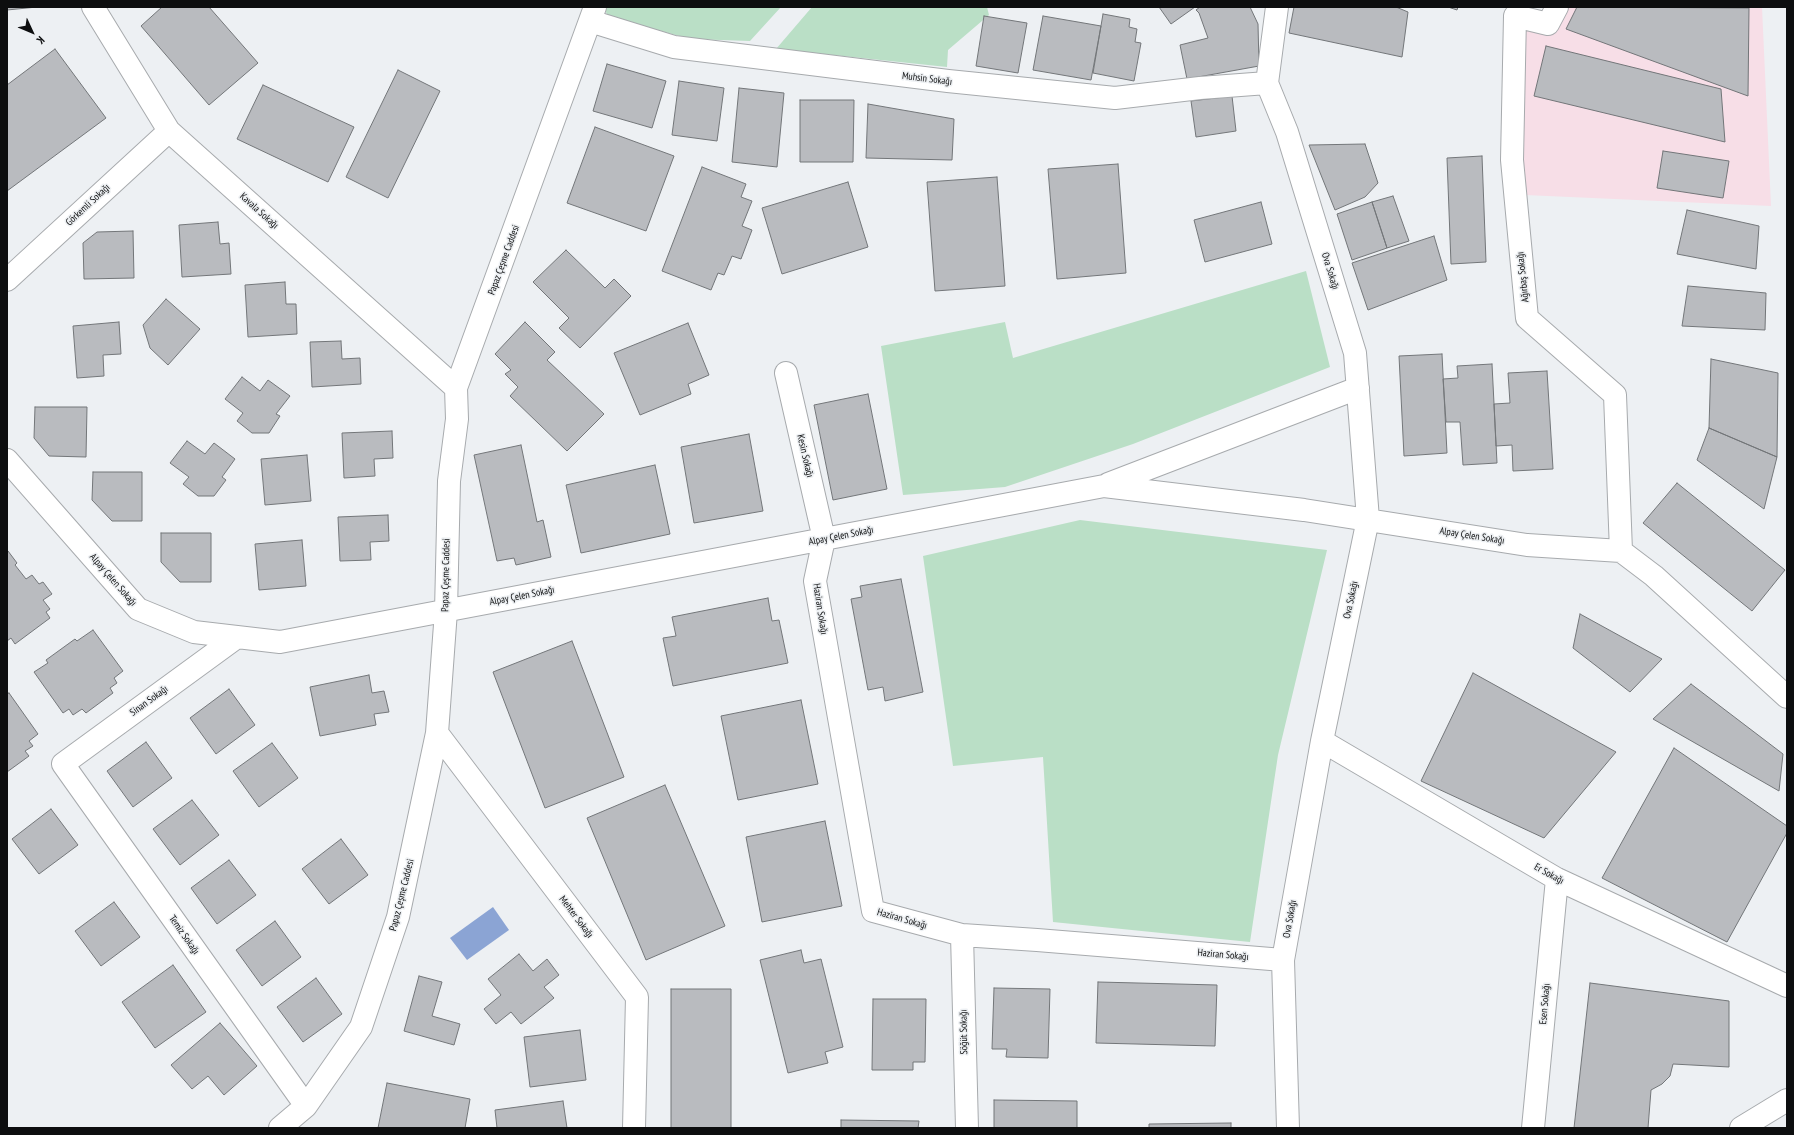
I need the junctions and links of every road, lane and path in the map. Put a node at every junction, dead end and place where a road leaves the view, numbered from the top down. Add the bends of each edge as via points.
1 (93, 7) edge
2 (1277, 7) edge
3 (1557, 7) edge
4 (593, 14) edge
5 (1268, 82) junction
6 (169, 130) junction
7 (7, 280) edge
8 (786, 373) dead end
9 (456, 388) junction
10 (1358, 388) junction
11 (7, 460) edge
12 (1104, 486) junction
13 (1368, 519) junction
14 (824, 539) junction
15 (1621, 551) junction
16 (446, 611) junction
17 (237, 637) junction
18 (1787, 697) edge
19 (437, 733) junction
20 (1322, 741) junction
21 (63, 764) joint
22 (1557, 879) junction
23 (962, 936) junction
24 (1283, 960) junction
25 (1787, 986) edge
26 (1787, 1100) edge
27 (306, 1106) junction
28 (280, 1128) edge
29 (634, 1128) edge
30 (967, 1128) edge
31 (1288, 1128) edge
32 (1533, 1128) edge
33 (1741, 1128) edge

1 - 6 street, Kavala Sokağı
2 - 5 street
3 - 15 street, Ağırbaş Sokağı via 1548,24 1515,16 1512,160 1527,318 1615,395
4 - 5 street, Muhsin Sokağı via 674,48 1115,98
4 - 9 street, Papaz Çeşme Caddesi
5 - 10 street, Ova Sokağı via 1287,132 1355,353
6 - 7 street, Görkemli Sokağı
6 - 9 street, Kavala Sokağı
8 - 14 street, Kesin Sokağı
9 - 16 street, Papaz Çeşme Caddesi via 457,419 448,481
10 - 12 street, Alpay Çelen Sokağı
10 - 13 street, Ova Sokağı
11 - 17 street, Alpay Çelen Sokağı via 138,609 194,632
12 - 13 street, Alpay Çelen Sokağı
12 - 14 street, Alpay Çelen Sokağı
13 - 15 street, Alpay Çelen Sokağı via 1527,545
13 - 20 street, Ova Sokağı
14 - 16 street, Alpay Çelen Sokağı
14 - 23 street, Haziran Sokağı via 815,581 873,911
15 - 18 street via 1654,576
16 - 17 street, Alpay Çelen Sokağı via 280,642
16 - 19 street, Papaz Çeşme Caddesi
17 - 21 street, Sinan Sokağı
19 - 27 street, Papaz Çeşme Caddesi via 398,917 361,1027
19 - 29 street, Mehter Sokağı via 636,997
20 - 22 street, Er Sokağı
20 - 24 street, Ova Sokağı
21 - 27 street, Temiz Sokağı
22 - 25 street, Er Sokağı
22 - 32 street, Esen Sokağı
23 - 24 street, Haziran Sokağı
23 - 30 street, Söğüt Sokağı
24 - 31 street, Ova Sokağı
26 - 33 street
27 - 28 street, Papaz Çeşme Caddesi

